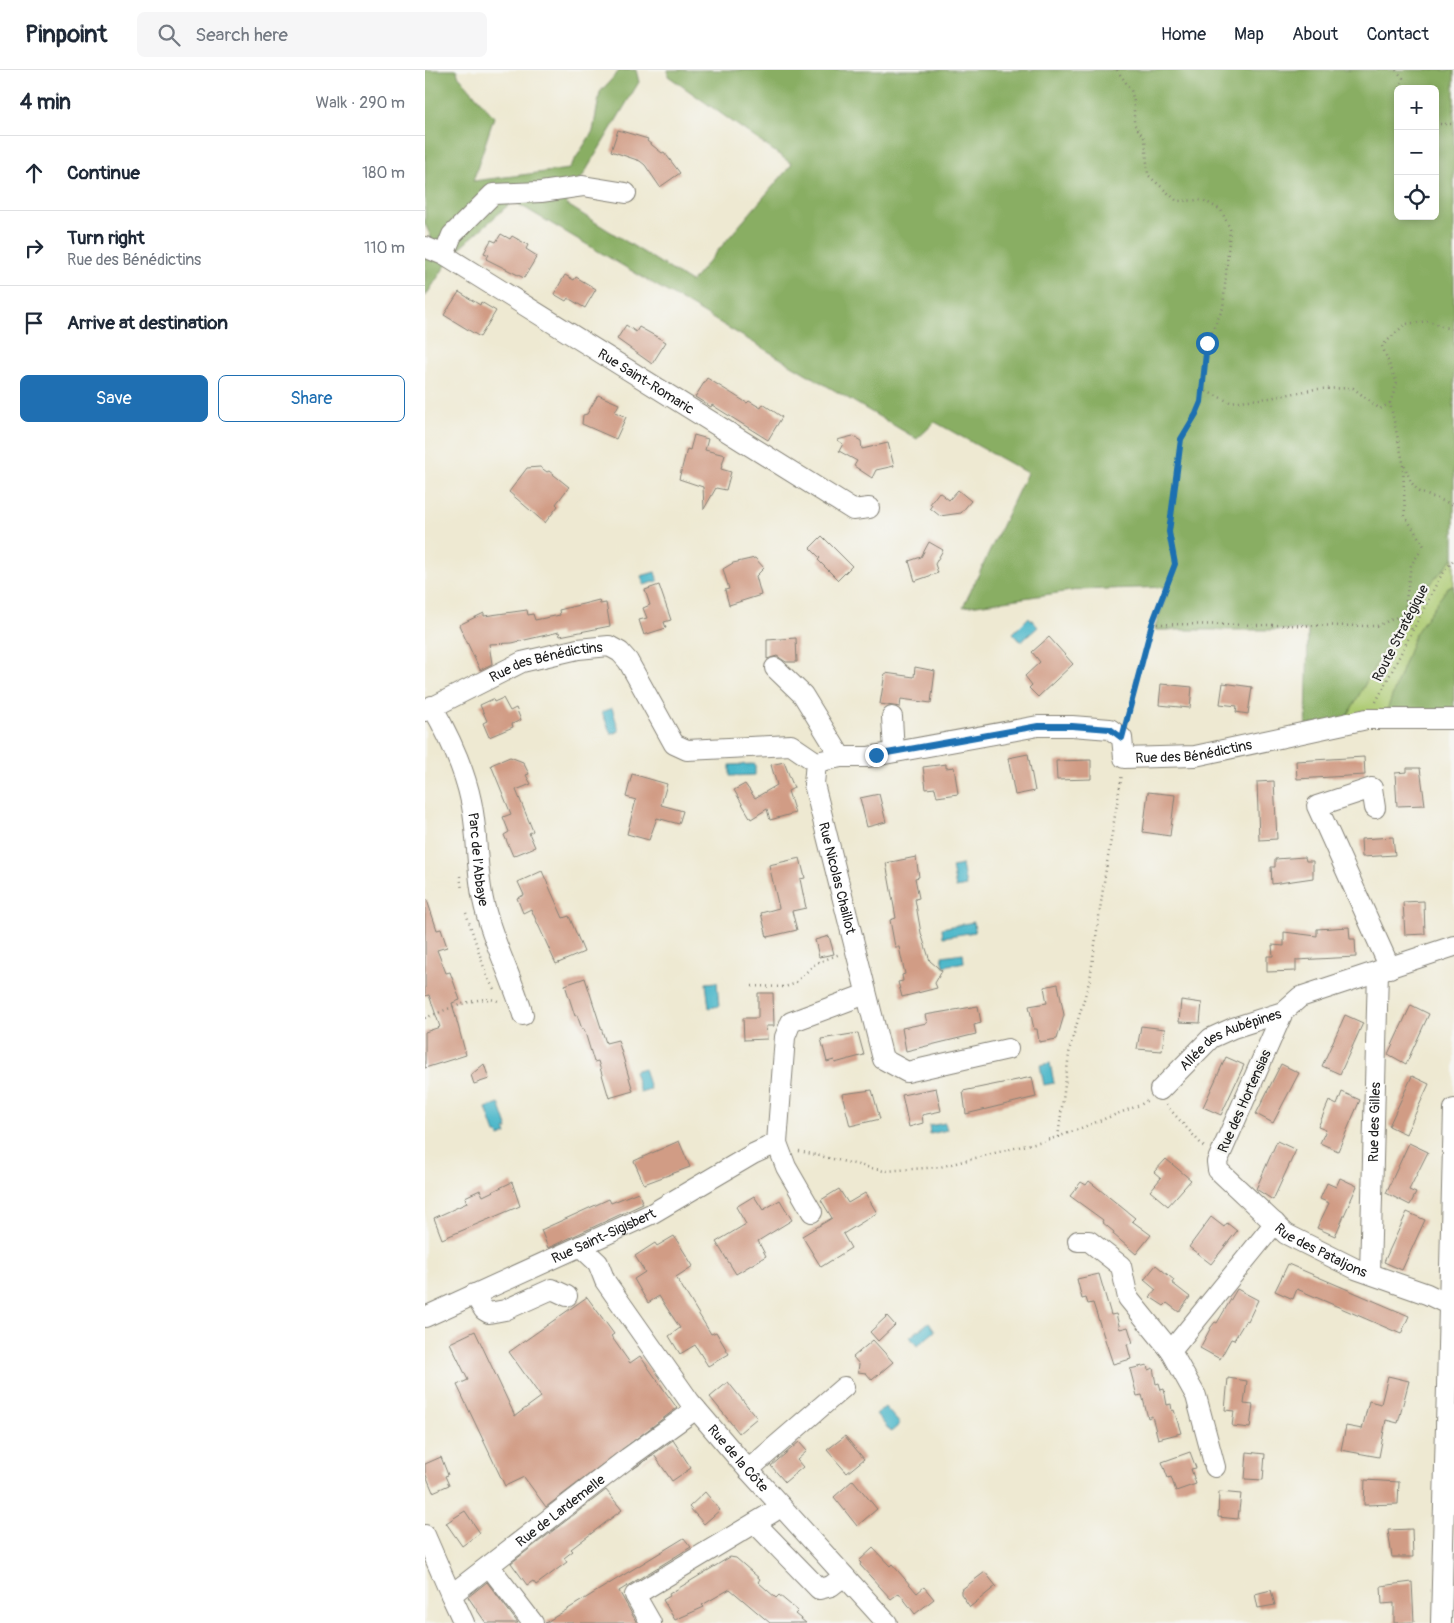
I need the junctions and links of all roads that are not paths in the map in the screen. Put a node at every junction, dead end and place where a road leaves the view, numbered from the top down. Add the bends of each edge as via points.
1 (626, 193) dead end
2 (425, 247) edge
3 (444, 255) junction
4 (869, 508) dead end
5 (783, 668) dead end
6 (429, 708) edge
7 (892, 716) dead end
8 (1454, 719) edge
9 (894, 752) junction
10 (841, 758) junction
11 (817, 762) junction
12 (1375, 808) dead end
13 (1454, 946) edge
14 (1384, 970) junction
15 (866, 994) junction
16 (1283, 1012) junction
17 (523, 1015) road end
18 (1008, 1049) dead end
19 (1158, 1092) road end
20 (1454, 1109) edge
21 (777, 1143) junction
22 (1217, 1162) joint
23 (812, 1212) dead end
24 (1275, 1223) junction
25 (1078, 1240) dead end
26 (580, 1246) junction
27 (555, 1257) junction
28 (1370, 1273) junction
29 (605, 1280) junction
30 (474, 1294) junction
31 (567, 1296) dead end
32 (1451, 1306) edge
33 (425, 1317) edge
34 (1171, 1351) junction
35 (843, 1386) dead end
36 (696, 1409) junction
37 (1215, 1467) dead end
38 (748, 1470) junction
39 (780, 1505) junction
40 (755, 1523) junction
41 (425, 1535) edge
42 (489, 1566) junction
43 (431, 1567) edge
44 (843, 1576) junction
45 (451, 1595) junction
46 (464, 1623) edge
47 (533, 1623) edge
48 (651, 1623) edge
49 (887, 1623) edge
50 (1441, 1623) edge

1 - 3 street via 583,186 493,194 452,235
2 - 3 street, Rue Saint-Romaric
3 - 4 street, Rue Saint-Romaric via 853,510
5 - 10 street
6 - 11 street, Rue des Bénédictins via 522,662 578,649 609,646 627,662 674,744 687,750 791,745
6 - 17 street, Parc de l'Abbaye via 463,767 489,924 513,981
7 - 9 street
8 - 9 street, Rue des Bénédictins via 1367,719 1195,756 1123,748 1110,729 1072,726 1038,726
9 - 10 street, Rue des Bénédictins
10 - 11 street, Rue des Bénédictins
11 - 15 street, Rue Nicolas Chaillot via 814,784
12 - 14 street via 1372,788 1317,806
13 - 14 street, Allée des Aubépines
14 - 16 street, Allée des Aubépines via 1299,997
14 - 28 street, Rue des Gilles
15 - 18 street, Rue Nicolas Chaillot via 883,1059 907,1072
15 - 21 street via 791,1022 785,1037
16 - 19 street, Allée des Aubépines via 1211,1038
16 - 22 street, Rue des Hortensias
20 - 32 street
21 - 23 street
21 - 26 street, Rue Saint-Sigisbert via 651,1214
22 - 24 street, Rue des Pataljons via 1218,1170
24 - 28 street, Rue des Pataljons via 1286,1234 1355,1269
24 - 34 street
25 - 34 street via 1089,1241 1121,1266 1128,1298
26 - 27 street, Rue Saint-Sigisbert
26 - 29 street, Rue de la Côte via 598,1263
27 - 29 street, Rue de la Côte via 579,1264
27 - 30 street, Rue Saint-Sigisbert
28 - 32 street, Rue des Pataljons
29 - 36 street, Rue de la Côte
30 - 31 street via 489,1313 505,1310 552,1289
30 - 33 street, Rue Saint-Sigisbert
32 - 50 street
34 - 37 street via 1196,1396
35 - 38 street
36 - 38 street, Rue de la Côte
36 - 42 street, Rue de Lardemelle
38 - 39 street, Rue de la Côte
39 - 40 street
39 - 44 street, Rue de la Côte
40 - 44 street via 819,1589 831,1586
40 - 48 street via 635,1595
41 - 43 street
42 - 45 street, Rue de Lardemelle
42 - 47 street
43 - 45 street
44 - 49 street, Rue de la Côte
45 - 46 street

